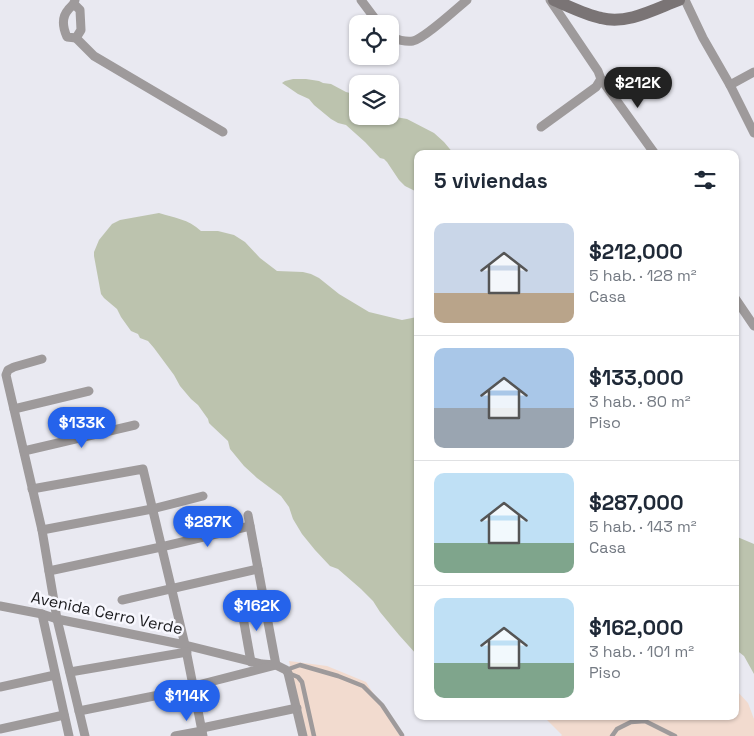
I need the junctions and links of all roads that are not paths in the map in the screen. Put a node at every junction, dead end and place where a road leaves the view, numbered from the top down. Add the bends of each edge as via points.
1 (362, 0) edge
2 (467, 0) edge
3 (550, 0) edge
4 (554, 0) edge
5 (679, 0) edge
6 (685, 0) edge
7 (74, 2) edge
8 (373, 15) edge
9 (76, 38) junction
10 (399, 40) edge
11 (754, 72) edge
12 (601, 79) junction
13 (730, 86) junction
14 (541, 127) dead end
15 (753, 129) edge
16 (224, 132) dead end
17 (653, 150) edge
18 (739, 304) edge
19 (754, 326) edge
20 (42, 359) dead end
21 (89, 391) dead end
22 (14, 409) junction
23 (135, 425) dead end
24 (24, 451) junction
25 (32, 489) junction
26 (203, 496) dead end
27 (152, 509) junction
28 (248, 515) dead end
29 (250, 526) junction
30 (42, 530) junction
31 (161, 547) junction
32 (258, 569) junction
33 (49, 572) junction
34 (171, 589) junction
35 (122, 600) dead end
36 (0, 606) edge
37 (241, 606) dead end
38 (42, 614) junction
39 (57, 620) junction
40 (186, 648) junction
41 (251, 662) junction
42 (276, 665) junction
43 (287, 671) junction
44 (70, 672) junction
45 (55, 675) junction
46 (0, 687) edge
47 (194, 687) junction
48 (297, 708) junction
49 (79, 711) junction
50 (64, 715) junction
51 (0, 729) edge
52 (203, 732) edge
53 (402, 735) edge
54 (69, 736) edge
55 (84, 736) edge
56 (176, 736) edge
57 (303, 736) edge
58 (314, 736) edge
59 (612, 736) edge
60 (675, 736) edge

1 - 8 street
2 - 10 street via 422,36 413,41
3 - 12 street
4 - 5 street via 602,19 621,19
6 - 13 street
7 - 9 street via 80,10 81,30
7 - 9 street via 66,12 62,26 67,37
9 - 16 street via 94,56
11 - 13 street
12 - 14 street via 596,87
12 - 17 street
13 - 15 street
18 - 19 street
20 - 22 street via 8,370 6,375
21 - 22 street
22 - 24 street
23 - 24 street
24 - 25 street
25 - 27 street via 143,469
25 - 30 street
26 - 27 street
27 - 30 street
27 - 31 street
28 - 29 street
29 - 31 street
29 - 32 street
30 - 33 street
31 - 33 street
31 - 34 street
32 - 34 street
32 - 42 street
33 - 39 street
34 - 35 street
34 - 40 street
36 - 38 street, Avenida Cerro Verde
37 - 41 street
38 - 39 street, Avenida Cerro Verde
38 - 45 street
39 - 40 street, Avenida Cerro Verde
39 - 44 street
40 - 41 street, Avenida Cerro Verde
40 - 44 street
40 - 47 street
41 - 42 street, Avenida Cerro Verde
42 - 43 street, Avenida Cerro Verde
42 - 47 street
43 - 48 street
43 - 53 lane via 300,665 363,686 382,705
43 - 58 lane via 302,682
44 - 49 street
45 - 46 street
45 - 50 street
47 - 49 street
47 - 52 street
48 - 52 street
48 - 57 street
49 - 55 street
50 - 51 street
50 - 54 street
52 - 56 street
59 - 60 lane via 617,729 631,722 645,720

